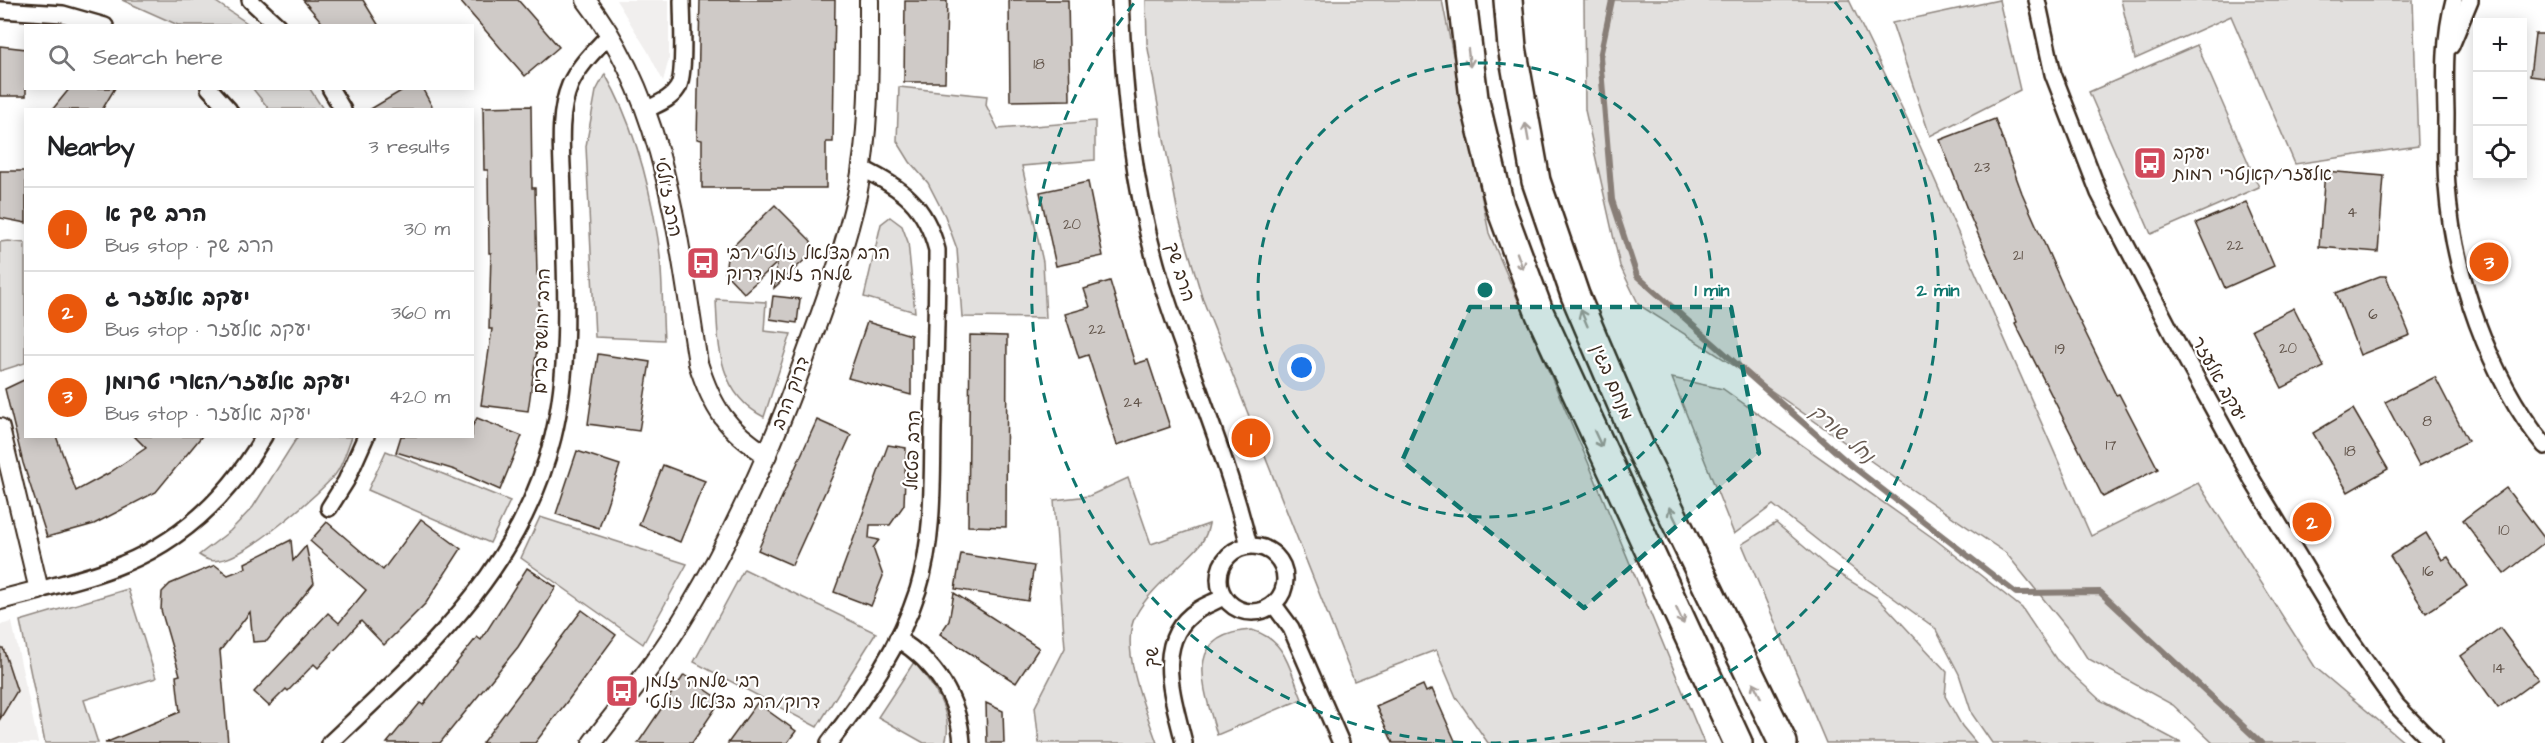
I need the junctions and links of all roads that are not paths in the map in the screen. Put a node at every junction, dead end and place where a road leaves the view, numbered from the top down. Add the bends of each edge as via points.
1 (250, 0) edge
2 (586, 0) edge
3 (682, 0) edge
4 (869, 0) edge
5 (1120, 0) edge
6 (1462, 0) edge
7 (1508, 0) edge
8 (2037, 0) edge
9 (2454, 0) edge
10 (2470, 0) edge
11 (0, 10) edge
12 (98, 24) edge
13 (276, 24) edge
14 (609, 35) junction
15 (2445, 63) junction
16 (211, 90) edge
17 (331, 90) edge
18 (228, 108) edge
19 (342, 108) edge
20 (646, 110) junction
21 (861, 168) junction
22 (0, 428) edge
23 (263, 438) edge
24 (365, 438) edge
25 (2545, 446) edge
26 (767, 455) junction
27 (329, 508) dead end
28 (1249, 546) junction
29 (39, 590) junction
30 (1223, 597) junction
31 (0, 600) edge
32 (1274, 605) junction
33 (897, 639) junction
34 (330, 743) edge
35 (592, 743) edge
36 (829, 743) edge
37 (962, 743) edge
38 (1184, 743) edge
39 (1341, 743) edge
40 (1738, 743) edge
41 (1783, 743) edge
42 (2433, 743) edge

1 - 13 street
2 - 14 street, הרב ז'ולטי
3 - 20 street via 680,87
4 - 21 street, דרוק הרב via 869,67
5 - 28 street, הרב שך via 1128,116 1148,232 1175,323 1232,478
6 -> 40 highway, מנחם בגין via 1474,98 1500,206 1540,314
41 -> 7 highway, מנחם בגין via 1641,450 1575,296 1536,181 1512,47
8 - 42 street, יעקב אלעזר via 2052,74 2098,193 2180,348 2265,502 2340,625 2397,706
9 - 15 street
10 - 15 street
11 - 12 street via 63,14
14 - 20 street, הרב ז'ולטי via 626,62
14 - 34 street, הרב יהושע ברים via 577,71 566,102 562,139 566,323 563,378 553,438 532,498 510,546 463,610
15 - 25 street via 2447,186 2464,278 2495,365
16 - 18 street
17 - 19 street
20 - 26 street, הרב ז'ולטי via 661,155 704,381 728,424 744,441
21 - 26 street, דרוק הרב via 835,274
21 - 33 street, הרב פטאל via 903,191 924,216 937,250 929,530 918,588
22 - 29 street
23 - 29 street via 221,496 166,541 123,564
24 - 27 street
26 - 35 street, דרוק הרב via 690,608
28 - 30 street via 1228,555 1221,564 1218,587
28 - 32 street via 1270,551 1283,566 1284,587
29 - 31 street
30 - 32 street via 1241,612 1264,611
30 - 38 street, שך via 1197,610 1180,628 1170,649 1170,677
32 - 39 street via 1291,628
33 - 36 street, הרב פטאל
33 - 37 street via 927,660 946,688 960,723

